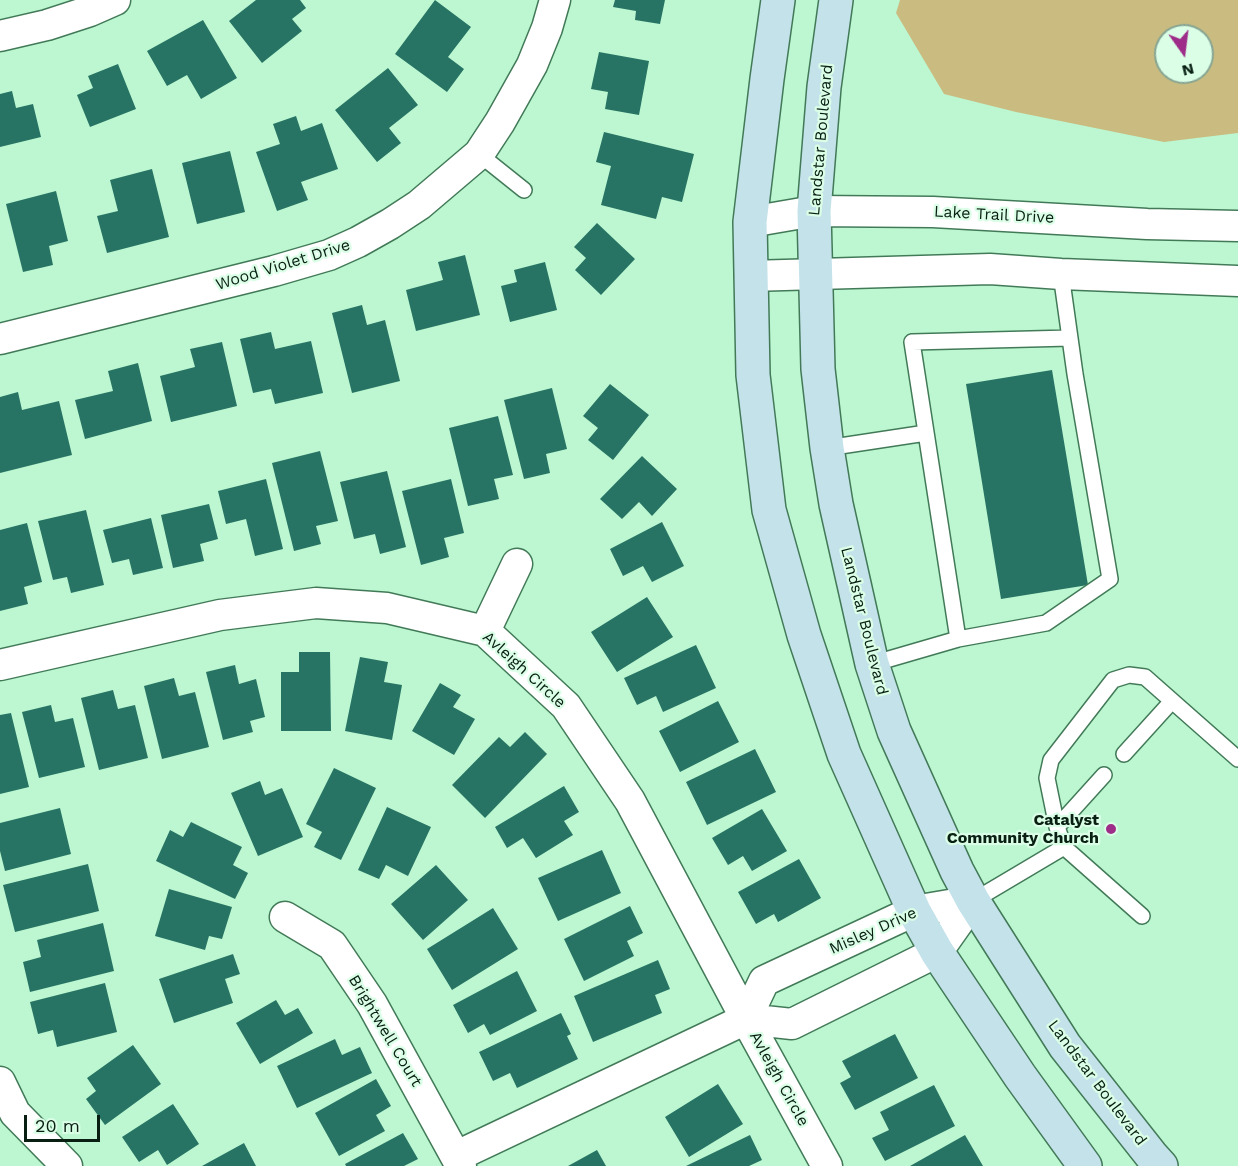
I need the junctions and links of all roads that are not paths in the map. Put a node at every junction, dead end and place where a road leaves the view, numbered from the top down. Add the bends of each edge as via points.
1 (115, 0) edge
2 (555, 0) edge
3 (778, 0) edge
4 (836, 0) edge
5 (0, 36) edge
6 (479, 154) junction
7 (524, 190) dead end
8 (814, 211) junction
9 (750, 222) junction
10 (1238, 226) edge
11 (815, 273) junction
12 (1061, 274) junction
13 (750, 276) junction
14 (1238, 281) edge
15 (1070, 338) junction
16 (0, 339) edge
17 (926, 433) junction
18 (827, 448) junction
19 (517, 564) dead end
20 (485, 631) junction
21 (958, 639) junction
22 (872, 664) junction
23 (0, 665) edge
24 (1172, 701) junction
25 (1124, 754) dead end
26 (1238, 759) edge
27 (1104, 776) dead end
28 (1057, 827) junction
29 (1064, 847) junction
30 (973, 901) junction
31 (914, 911) junction
32 (1142, 916) dead end
33 (285, 917) dead end
34 (937, 952) junction
35 (746, 1019) junction
36 (0, 1082) edge
37 (459, 1161) edge
38 (68, 1166) edge
39 (826, 1166) edge
40 (1085, 1166) edge
41 (1161, 1166) edge

1 - 5 street via 47,25
2 - 6 street, Wood Violet Drive via 532,65
3 - 9 main road
4 - 8 main road, Landstar Boulevard
6 - 7 lane
6 - 16 street, Wood Violet Drive via 419,205 358,242 328,255
8 - 9 street, Lake Trail Drive
8 - 10 street, Lake Trail Drive via 933,212
8 - 11 main road, Landstar Boulevard
9 - 13 main road
11 - 12 street via 990,269
11 - 13 street
11 - 18 main road, Landstar Boulevard via 818,369
12 - 14 street
12 - 15 lane
13 - 31 main road via 753,375 769,510 804,635 844,754
15 - 17 lane via 912,342
15 - 21 lane via 1110,579 1046,623
17 - 18 lane
17 - 21 lane
18 - 22 main road, Landstar Boulevard
19 - 20 street
20 - 23 street, Avleigh Circle via 387,608 316,603 220,615
20 - 35 street, Avleigh Circle via 566,706 630,801
21 - 22 lane
22 - 30 main road, Landstar Boulevard via 894,731
24 - 25 lane
24 - 26 lane
24 - 28 lane via 1145,677 1129,675 1113,681 1051,760 1047,778
27 - 28 lane
28 - 29 lane
29 - 30 lane
29 - 32 lane
30 - 31 street, Misley Drive
30 - 34 street
30 - 41 main road, Landstar Boulevard via 1065,1046
31 - 34 main road
31 - 35 street, Misley Drive via 764,981
33 - 37 street, Brightwell Court via 332,945 372,1004
34 - 35 street via 792,1024
34 - 40 main road
35 - 37 street
35 - 39 street, Avleigh Circle
36 - 38 street via 15,1113

